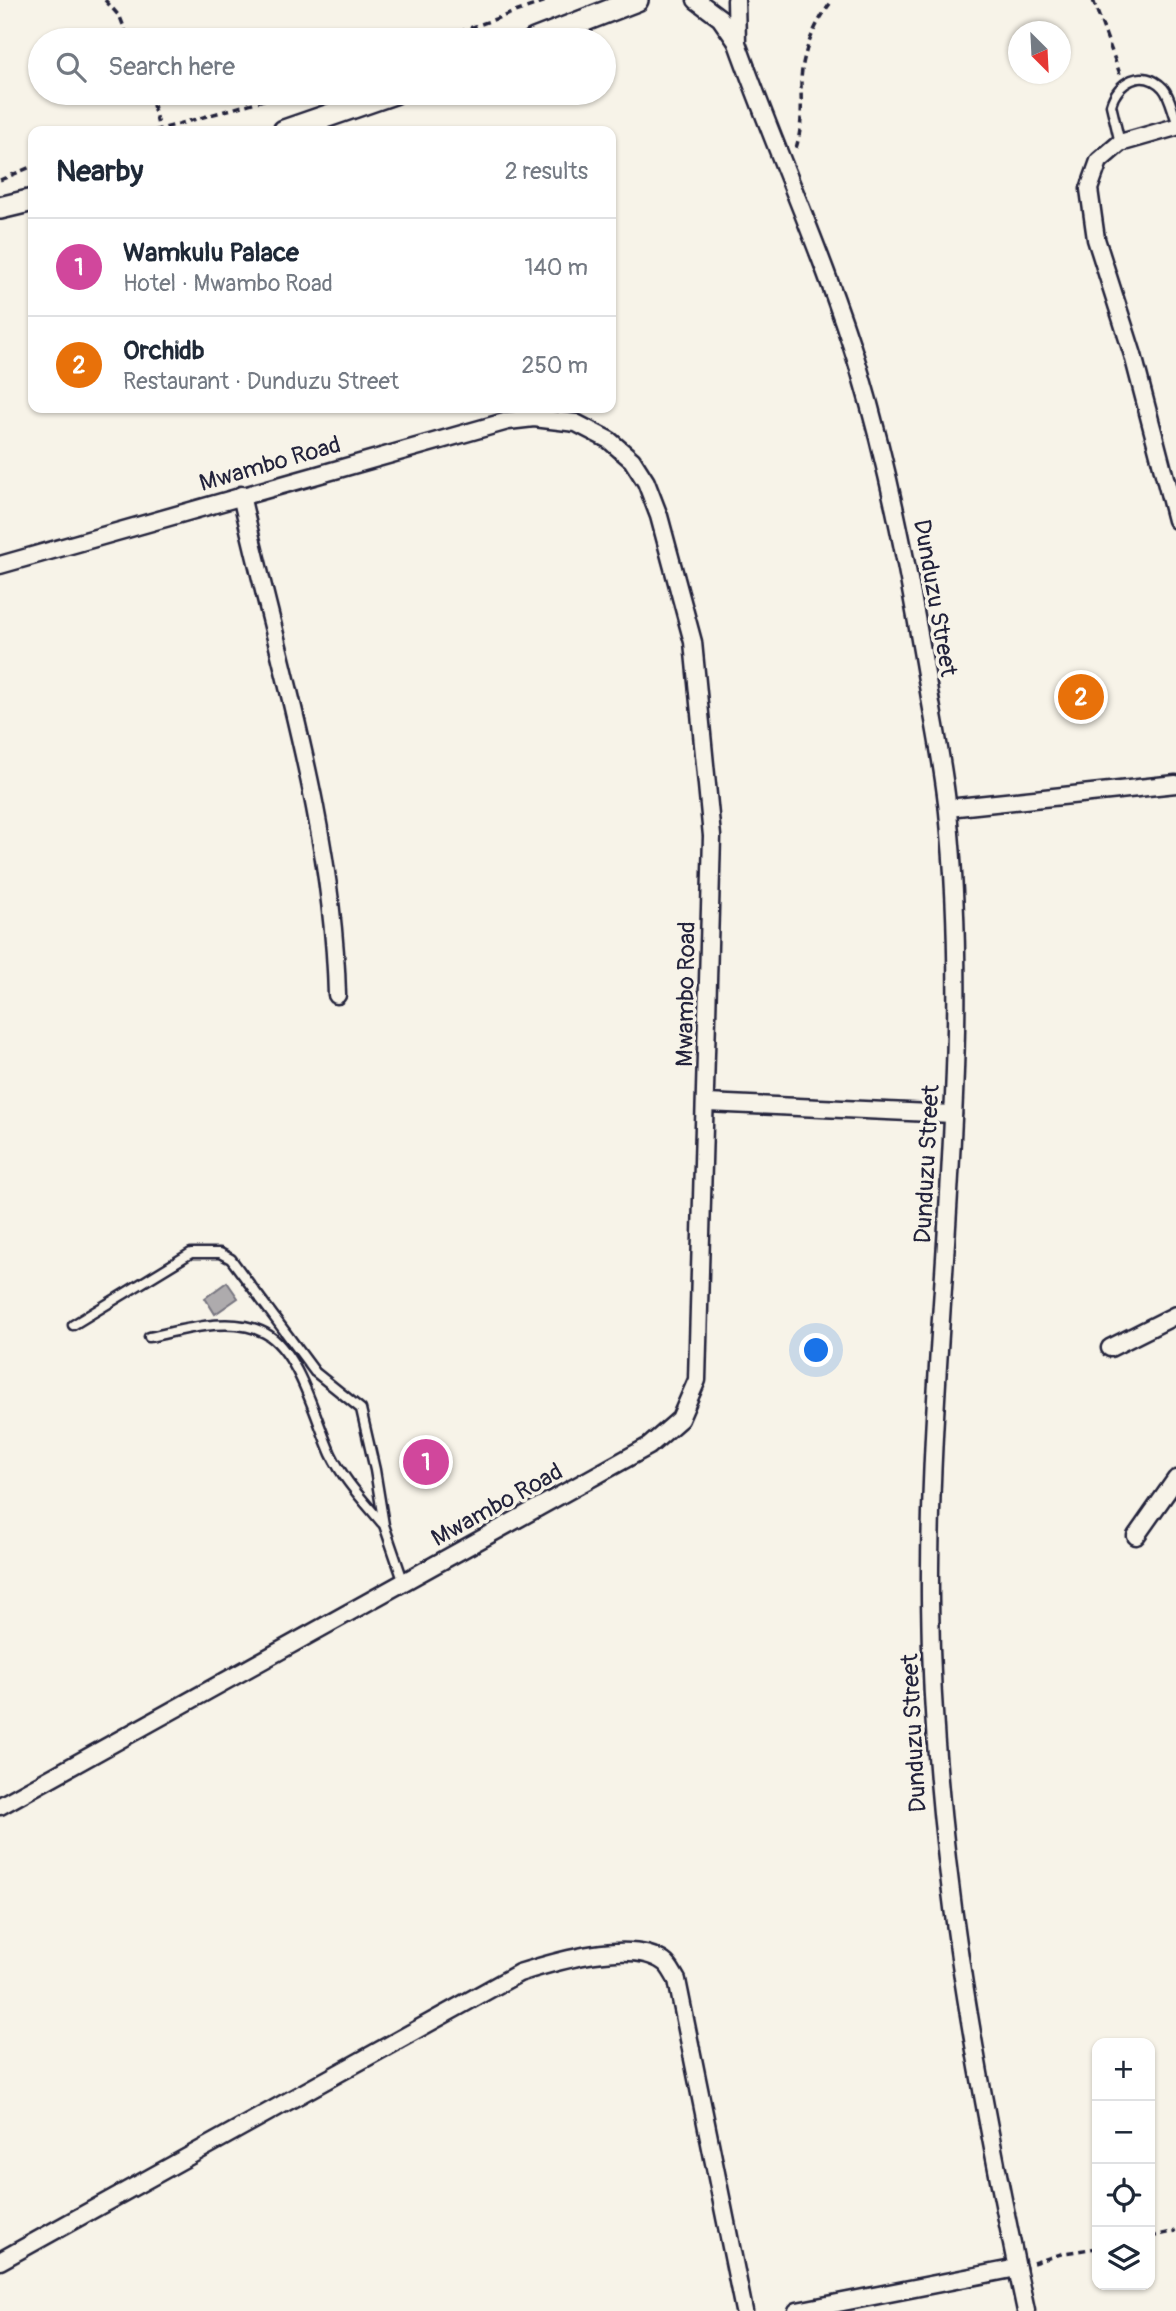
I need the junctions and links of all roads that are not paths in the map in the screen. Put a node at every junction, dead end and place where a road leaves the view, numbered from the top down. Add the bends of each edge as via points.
1 (637, 0) edge
2 (696, 0) edge
3 (736, 0) edge
4 (565, 28) edge
5 (737, 43) junction
6 (359, 105) edge
7 (1176, 120) edge
8 (298, 126) edge
9 (1176, 127) edge
10 (1120, 143) junction
11 (28, 202) edge
12 (0, 208) edge
13 (241, 495) junction
14 (1176, 520) edge
15 (0, 565) edge
16 (1176, 784) edge
17 (948, 808) junction
18 (337, 995) dead end
19 (706, 1103) junction
20 (953, 1114) junction
21 (1176, 1315) edge
22 (73, 1325) dead end
23 (149, 1337) dead end
24 (1110, 1348) dead end
25 (1176, 1479) edge
26 (384, 1525) junction
27 (1136, 1536) dead end
28 (404, 1583) junction
29 (0, 1806) edge
30 (0, 2261) edge
31 (1017, 2268) junction
32 (744, 2311) edge
33 (797, 2311) edge
34 (1027, 2311) edge

1 - 4 main road
2 - 5 street, Dunduzu Street via 720,18
3 - 5 street, Dunduzu Street
5 - 17 street, Dunduzu Street via 841,315 880,446 901,533
6 - 8 main road
7 - 10 lane via 1163,89 1154,81 1131,79 1121,85 1111,105
9 - 10 street
10 - 14 street via 1099,160 1089,189 1090,212
11 - 12 main road
13 - 15 street, Mwambo Road
13 - 18 street via 324,855
13 - 19 street, Mwambo Road via 508,421 534,418 576,423 609,440 632,460 659,516 695,656 712,836
16 - 17 street
17 - 20 street, Dunduzu Street via 957,1021
19 - 20 street
19 - 28 street, Mwambo Road via 696,1380 680,1419 649,1446
20 - 31 street, Dunduzu Street via 931,1495 932,1697 950,1896 968,2020
21 - 24 street
22 - 26 lane via 191,1253 220,1253 232,1259 314,1372 361,1409
23 - 26 lane via 198,1327 242,1326 266,1333 284,1352 305,1389 332,1455 349,1483
25 - 27 street
26 - 28 lane
28 - 29 street, Mwambo Road
30 - 32 street via 519,1973 580,1957 636,1953 667,1963 677,1980
31 - 33 street
31 - 34 street, Dunduzu Street

